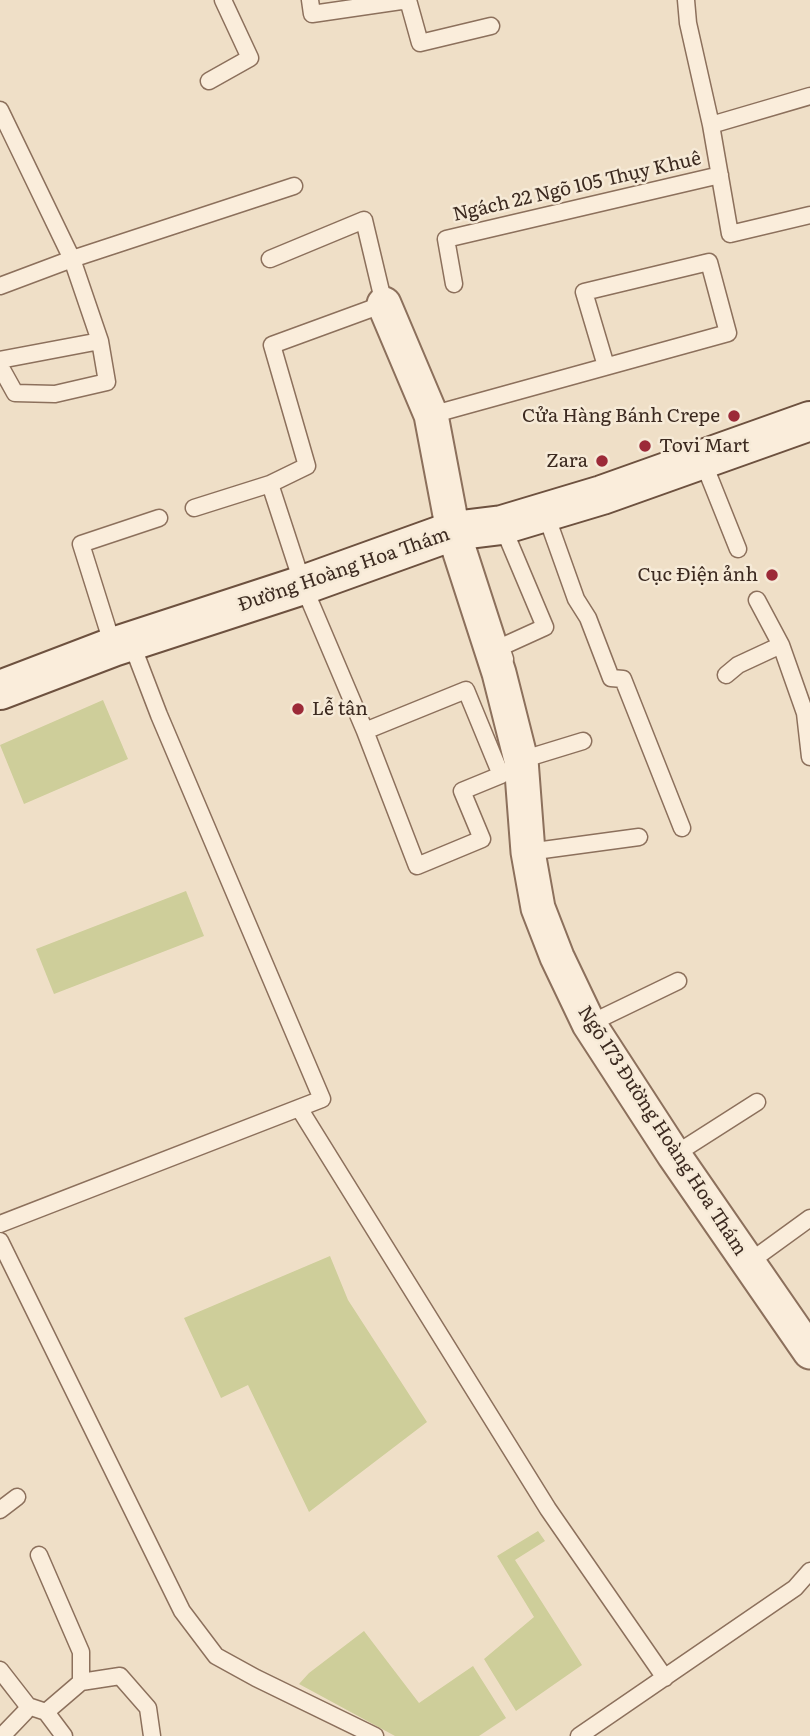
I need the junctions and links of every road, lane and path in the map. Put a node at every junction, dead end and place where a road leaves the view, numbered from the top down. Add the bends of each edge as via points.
1 (223, 0) edge
2 (310, 0) edge
3 (408, 0) edge
4 (686, 0) edge
5 (491, 26) dead end
6 (209, 81) dead end
7 (810, 96) edge
8 (0, 110) edge
9 (711, 125) junction
10 (720, 175) junction
11 (294, 186) dead end
12 (810, 215) edge
13 (72, 259) junction
14 (270, 259) dead end
15 (454, 284) dead end
16 (0, 286) edge
17 (384, 304) junction
18 (100, 341) junction
19 (0, 363) edge
20 (606, 366) junction
21 (431, 415) junction
22 (810, 421) edge
23 (702, 459) junction
24 (270, 484) junction
25 (194, 508) dead end
26 (545, 512) junction
27 (159, 518) dead end
28 (502, 525) junction
29 (453, 531) junction
30 (738, 549) dead end
31 (303, 585) junction
32 (757, 600) dead end
33 (122, 645) junction
34 (781, 645) junction
35 (726, 675) dead end
36 (513, 676) dead end
37 (0, 690) edge
38 (805, 696) edge
39 (365, 731) junction
40 (583, 741) dead end
41 (810, 757) edge
42 (521, 760) junction
43 (682, 828) dead end
44 (639, 837) dead end
45 (528, 852) junction
46 (678, 981) dead end
47 (589, 1024) junction
48 (757, 1102) dead end
49 (299, 1108) junction
50 (674, 1156) junction
51 (810, 1218) edge
52 (0, 1224) edge
53 (0, 1241) edge
54 (748, 1264) junction
55 (810, 1352) edge
56 (18, 1497) dead end
57 (0, 1510) edge
58 (39, 1555) dead end
59 (810, 1571) edge
60 (0, 1670) edge
61 (664, 1678) junction
62 (81, 1682) junction
63 (28, 1706) junction
64 (46, 1712) junction
65 (2, 1736) edge
66 (64, 1736) edge
67 (152, 1736) edge
68 (375, 1736) edge
69 (579, 1736) edge

1 - 6 lane via 250,58
2 - 3 lane via 312,14
3 - 5 lane via 420,43
4 - 9 lane
7 - 9 lane
8 - 13 lane
9 - 10 lane
10 - 12 lane via 730,234
10 - 15 lane, Ngách 22 Ngõ 105 Thụy Khuê via 446,239
11 - 13 lane
13 - 16 lane
13 - 18 lane
14 - 17 lane via 364,220
17 - 21 street, Ngõ 173 Đường Hoàng Hoa Thám
17 - 24 lane via 272,345 307,466
18 - 19 lane
18 - 19 lane via 107,382 55,394 15,393
20 - 20 lane via 728,332 709,261 584,292
20 - 21 lane
21 - 29 street, Ngõ 173 Đường Hoàng Hoa Thám
22 - 23 main road, Đường Hoàng Hoa Thám
23 - 26 main road, Đường Hoàng Hoa Thám
23 - 30 lane
24 - 25 lane
24 - 31 lane
26 - 28 main road, Đường Hoàng Hoa Thám
26 - 43 lane via 576,599 611,678 623,679
27 - 33 lane via 81,544
28 - 29 main road, Đường Hoàng Hoa Thám
28 - 36 lane via 545,627 500,647
29 - 31 main road, Đường Hoàng Hoa Thám
29 - 42 street, Ngõ 173 Đường Hoàng Hoa Thám via 499,673
31 - 33 main road, Đường Hoàng Hoa Thám
31 - 39 lane
32 - 34 lane
33 - 37 main road, Đường Hoàng Hoa Thám
33 - 49 lane via 159,715 322,1100
34 - 35 lane via 737,665
34 - 38 lane
38 - 41 lane
39 - 39 lane via 417,866 482,839 462,791 501,775 467,690
40 - 42 lane
42 - 45 street, Ngõ 173 Đường Hoàng Hoa Thám
44 - 45 lane
45 - 47 street, Ngõ 173 Đường Hoàng Hoa Thám via 538,908
46 - 47 lane
47 - 50 street, Ngõ 173 Đường Hoàng Hoa Thám
48 - 50 lane
49 - 52 lane
49 - 61 lane via 548,1509
50 - 54 street, Ngõ 173 Đường Hoàng Hoa Thám
51 - 54 lane
53 - 68 lane via 182,1611 207,1645 216,1656 256,1678
54 - 55 street, Ngõ 173 Đường Hoàng Hoa Thám
56 - 57 lane
58 - 62 lane via 81,1652
59 - 61 lane via 795,1588
60 - 63 lane
61 - 69 lane
62 - 64 lane
62 - 67 lane via 120,1676 148,1708
63 - 64 lane
63 - 65 lane
64 - 66 lane

